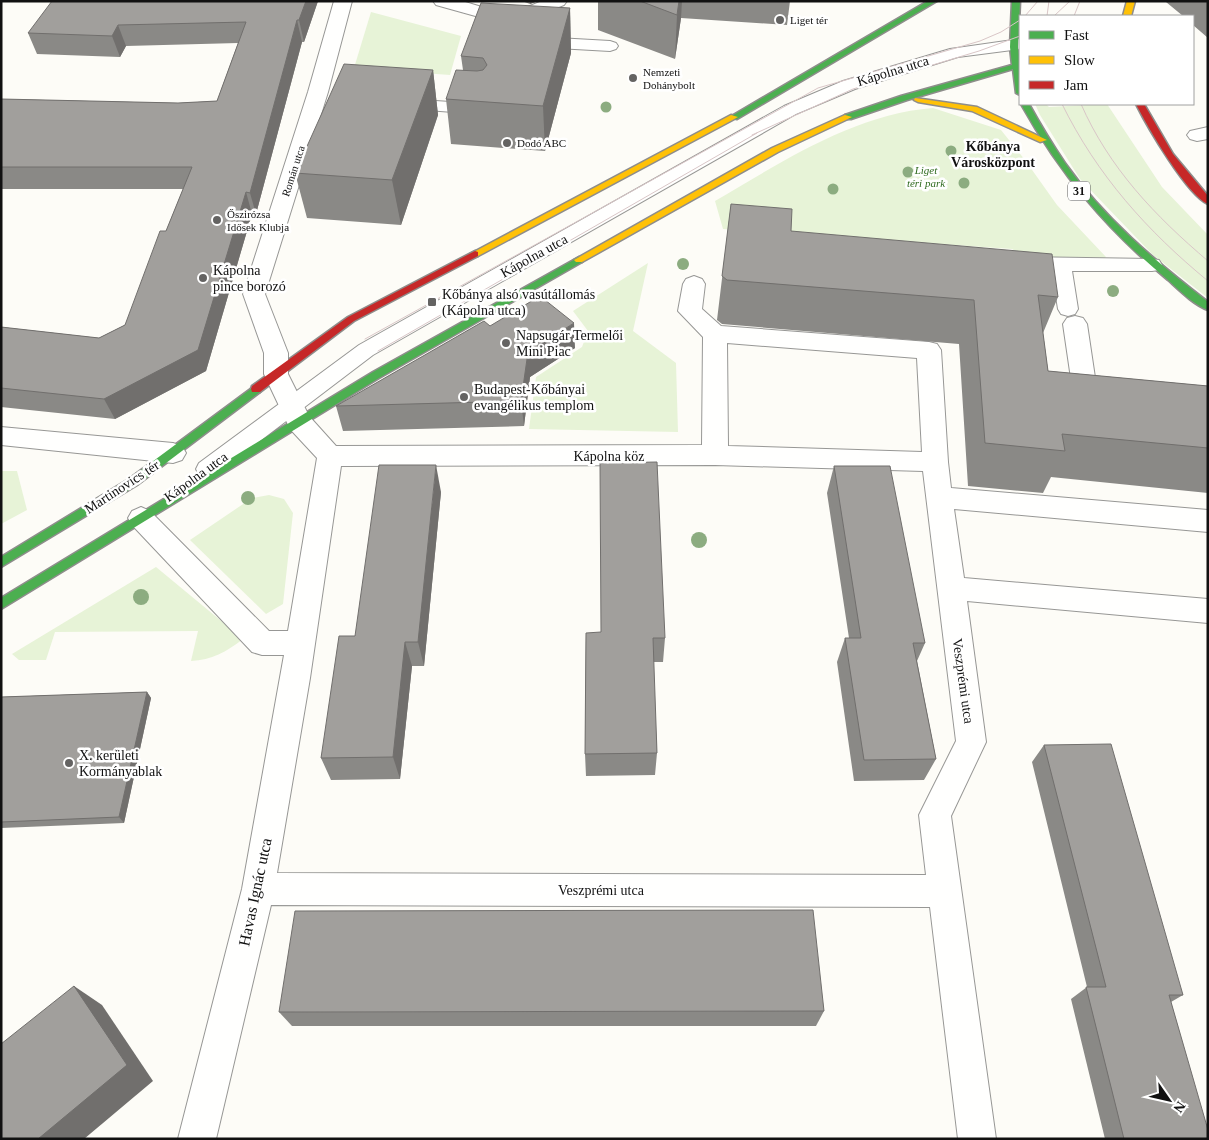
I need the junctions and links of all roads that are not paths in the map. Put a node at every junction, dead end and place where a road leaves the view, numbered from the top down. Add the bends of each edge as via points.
1 (343, 1) edge
2 (442, 1) edge
3 (558, 1) edge
4 (934, 1) edge
5 (1016, 1) edge
6 (1130, 1) edge
7 (1127, 15) edge
8 (496, 17) junction
9 (1016, 45) edge
10 (610, 46) dead end
11 (1017, 66) edge
12 (1019, 84) edge
13 (904, 98) junction
14 (394, 104) edge
15 (1026, 105) edge
16 (1141, 105) edge
17 (481, 109) edge
18 (1043, 140) junction
19 (1208, 201) edge
20 (1006, 262) edge
21 (1061, 265) junction
22 (1152, 265) junction
23 (694, 284) dead end
24 (1208, 307) edge
25 (1071, 316) joint
26 (715, 334) junction
27 (276, 374) junction
28 (1123, 402) edge
29 (296, 414) junction
30 (1, 436) edge
31 (173, 453) junction
32 (715, 455) junction
33 (330, 456) junction
34 (935, 462) junction
35 (939, 497) junction
36 (141, 518) junction
37 (1208, 521) edge
38 (1, 563) edge
39 (950, 588) junction
40 (1, 604) edge
41 (1208, 611) edge
42 (300, 643) junction
43 (258, 888) junction
44 (945, 892) junction
45 (197, 1139) edge
46 (977, 1139) edge

1 - 27 street, Román utca via 325,100 254,294 276,353
2 - 8 street
3 - 8 street via 515,19
4 - 27 street via 728,120 351,319
5 - 9 street
6 - 7 street
8 - 10 lane via 524,34 557,43
9 - 11 street
9 - 29 lane, Kápolna utca via 956,52 849,85 790,110 366,350
11 - 12 street
11 - 13 street, Kápolna utca
13 - 18 street, Kápolna utca via 974,109
13 - 29 street, Kápolna utca via 843,119 775,150 376,374
14 - 17 lane
15 - 18 street, 31
16 - 19 street via 1165,148 1194,188
18 - 22 street, 31 via 1074,185
20 - 21 lane
21 - 22 lane
21 - 25 lane
22 - 24 street, 31
23 - 26 street via 690,311
25 - 28 street via 1086,399
26 - 32 street
26 - 34 street, Veszprémi utca via 928,350
27 - 29 street, Román utca
27 - 31 street
29 - 33 street
29 - 36 lane, Kápolna utca
30 - 31 street, Martinovics tér
31 - 38 street, Martinovics tér
32 - 33 street, Kápolna köz
32 - 34 street, Kápolna köz
33 - 42 street, Havas Ignác utca
34 - 35 street, Veszprémi utca
35 - 37 street
35 - 39 street, Veszprémi utca
36 - 40 street
36 - 42 street via 262,643
39 - 41 street
39 - 44 street, Veszprémi utca via 971,742 935,815
42 - 43 street, Havas Ignác utca
43 - 44 street, Veszprémi utca
43 - 45 street, Havas Ignác utca
44 - 46 street, Veszprémi utca

